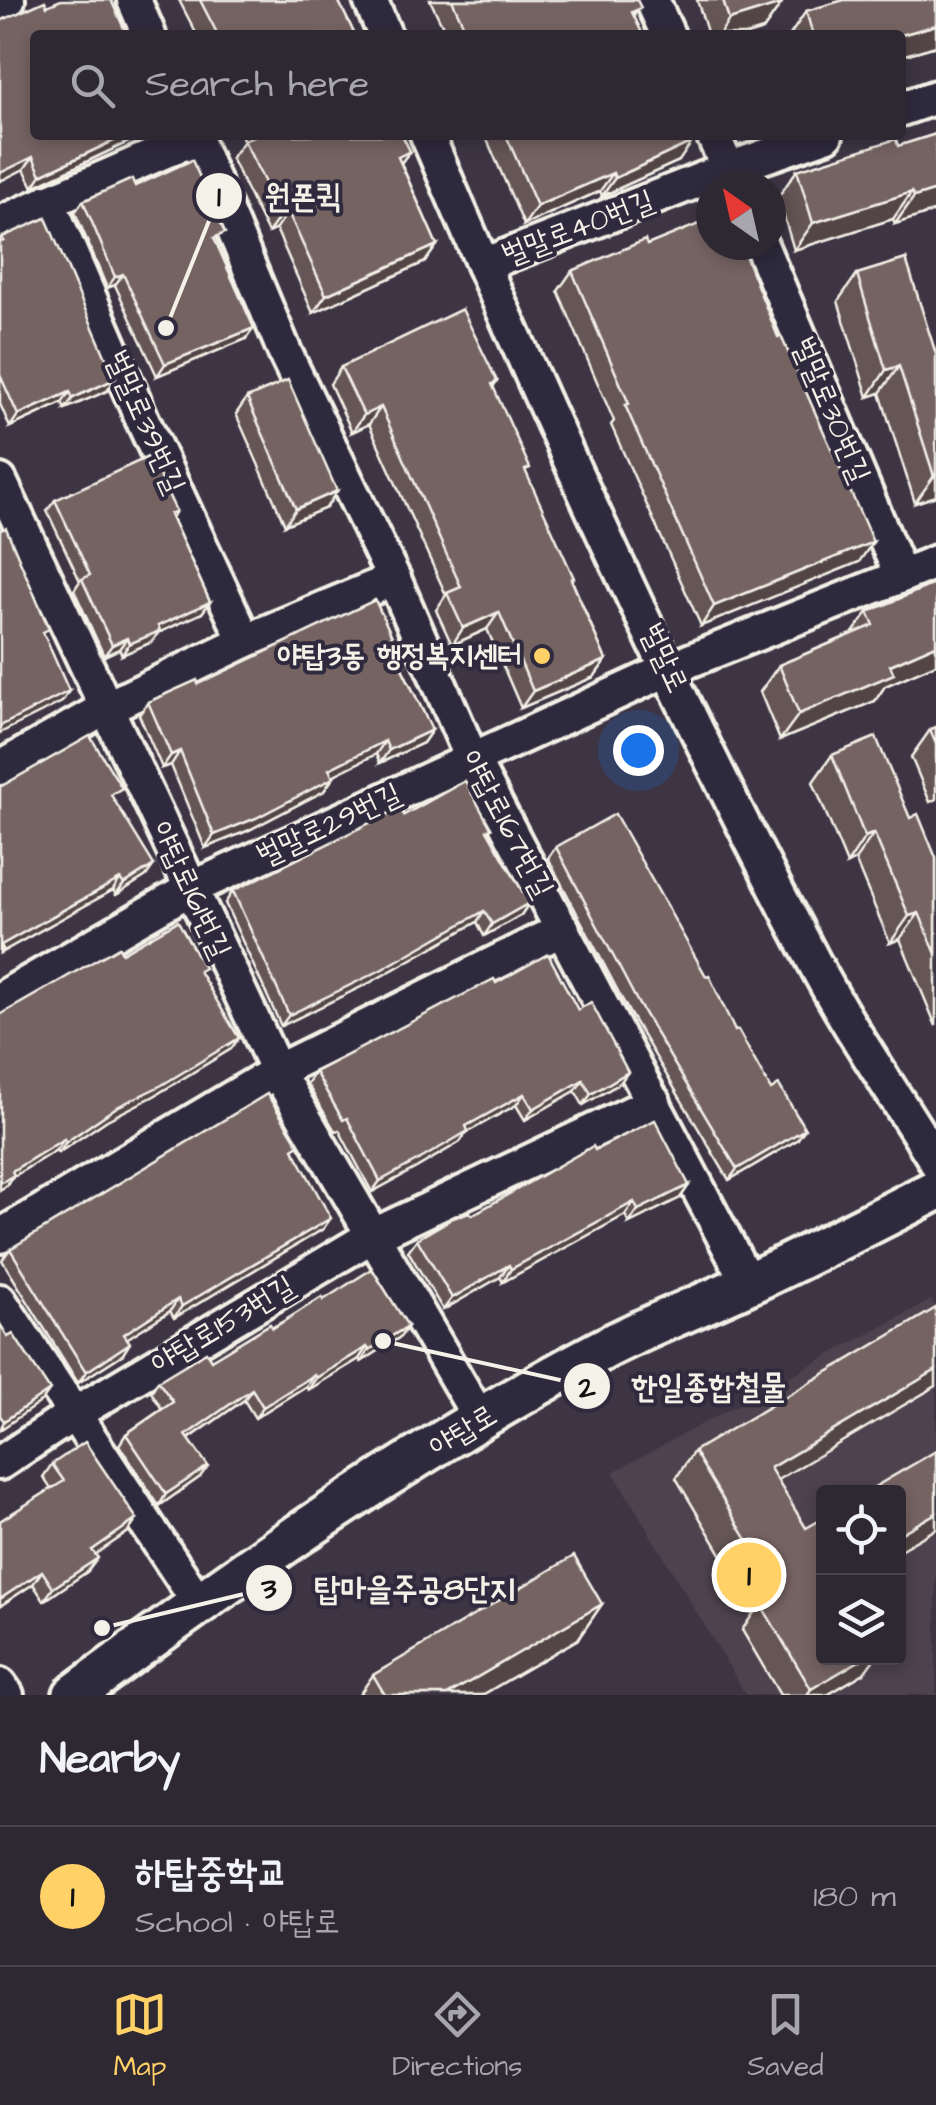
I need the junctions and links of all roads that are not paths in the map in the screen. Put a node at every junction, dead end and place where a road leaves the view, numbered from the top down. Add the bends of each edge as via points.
1 (8, 0) edge
2 (134, 0) edge
3 (370, 0) edge
4 (652, 0) edge
5 (0, 4) edge
6 (147, 30) edge
7 (383, 30) edge
8 (666, 30) edge
9 (936, 97) edge
10 (906, 108) edge
11 (185, 140) edge
12 (196, 140) edge
13 (430, 140) edge
14 (715, 140) edge
15 (815, 140) edge
16 (729, 170) edge
17 (748, 170) edge
18 (696, 190) edge
19 (48, 201) junction
20 (0, 222) edge
21 (767, 260) edge
22 (483, 265) junction
23 (1, 484) edge
24 (936, 562) edge
25 (901, 576) junction
26 (394, 579) junction
27 (244, 641) junction
28 (668, 669) junction
29 (104, 710) junction
30 (472, 758) junction
31 (0, 768) edge
32 (190, 889) junction
33 (563, 929) junction
34 (0, 999) edge
35 (276, 1071) junction
36 (654, 1102) junction
37 (936, 1162) edge
38 (936, 1190) edge
39 (0, 1236) edge
40 (372, 1236) junction
41 (748, 1283) junction
42 (0, 1301) edge
43 (74, 1414) junction
44 (480, 1419) junction
45 (0, 1464) edge
46 (198, 1602) junction
47 (0, 1684) edge
48 (7, 1695) edge
49 (74, 1695) edge

1 - 5 street
2 - 6 street
3 - 7 street
4 - 8 street
9 - 10 street
11 - 19 street
12 - 26 street, 야탑로167번길 via 286,354
13 - 22 street, 벌말로
14 - 16 street
15 - 17 street, 벌말로40번길
18 - 22 street, 벌말로40번길
19 - 20 street
19 - 27 street, 벌말로39번길
21 - 25 street, 벌말로30번길
22 - 28 street, 벌말로
23 - 29 street, 야탑로161번길
24 - 25 street
25 - 28 street
26 - 27 street
26 - 30 street, 야탑로167번길
27 - 29 street
28 - 30 street, 벌말로29번길
28 - 37 street, 벌말로 via 816,966
29 - 31 street
29 - 32 street, 야탑로161번길
30 - 32 street, 벌말로29번길
30 - 33 street, 야탑로167번길
32 - 34 street, 벌말로29번길
32 - 35 street, 야탑로161번길
33 - 35 street
33 - 36 street, 야탑로167번길
35 - 39 street
35 - 40 street, 야탑로161번길
36 - 40 street
36 - 41 street, 야탑로167번길
38 - 41 street, 야탑로
40 - 43 street, 야탑로153번길
40 - 44 street, 야탑로161번길
41 - 44 street, 야탑로 via 601,1350
42 - 43 street
43 - 45 street, 야탑로153번길
43 - 46 street
44 - 46 street, 야탑로
46 - 49 street, 야탑로
47 - 48 street

